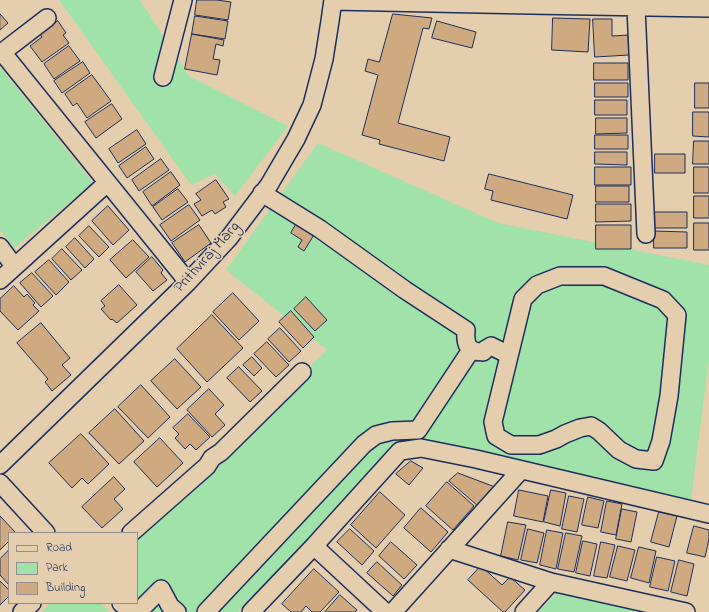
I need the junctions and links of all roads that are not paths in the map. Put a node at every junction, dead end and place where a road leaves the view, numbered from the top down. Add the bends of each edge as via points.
1 (183, 0) edge
2 (333, 0) edge
3 (636, 7) junction
4 (709, 8) edge
5 (47, 18) dead end
6 (1, 53) edge
7 (163, 77) dead end
8 (107, 183) junction
9 (262, 193) junction
10 (646, 234) dead end
11 (0, 247) edge
12 (14, 266) junction
13 (0, 280) edge
14 (188, 282) junction
15 (471, 350) junction
16 (509, 355) junction
17 (302, 372) dead end
18 (0, 465) edge
19 (521, 470) junction
20 (0, 483) edge
21 (709, 514) edge
22 (45, 532) edge
23 (132, 532) edge
24 (314, 546) junction
25 (449, 549) junction
26 (551, 582) junction
27 (31, 604) edge
28 (122, 604) edge
29 (22, 612) edge
30 (131, 612) edge
31 (138, 612) edge
32 (177, 612) edge
33 (206, 612) edge
34 (251, 612) edge
35 (385, 612) edge
36 (392, 612) edge
37 (524, 612) edge
38 (686, 612) edge

1 - 7 street
2 - 3 street
2 - 9 street, Prithviraj Marg via 324,59 312,105 296,139
3 - 4 street
3 - 10 street
5 - 6 street
6 - 8 street
8 - 12 street
8 - 14 street
9 - 14 street, Prithviraj Marg via 229,238
9 - 15 street via 320,229 466,330 467,345
11 - 12 street
12 - 13 street
14 - 18 street, Prithviraj Marg
15 - 16 street via 483,352 491,346
15 - 33 street via 418,430 376,435 364,444
16 - 16 street via 522,299 537,285 560,276 604,276 663,300 677,315 669,396 661,441 654,461 636,459 619,450 592,426 580,428 539,445 511,445 496,436 493,422
17 - 23 street via 222,452 212,458 207,466
19 - 21 street
19 - 24 street via 421,448 400,451
19 - 25 street
20 - 22 street
24 - 34 street
24 - 35 street
25 - 26 street
25 - 36 street
26 - 37 street
26 - 38 street
27 - 29 street
28 - 30 street
31 - 32 street via 161,589 170,606

